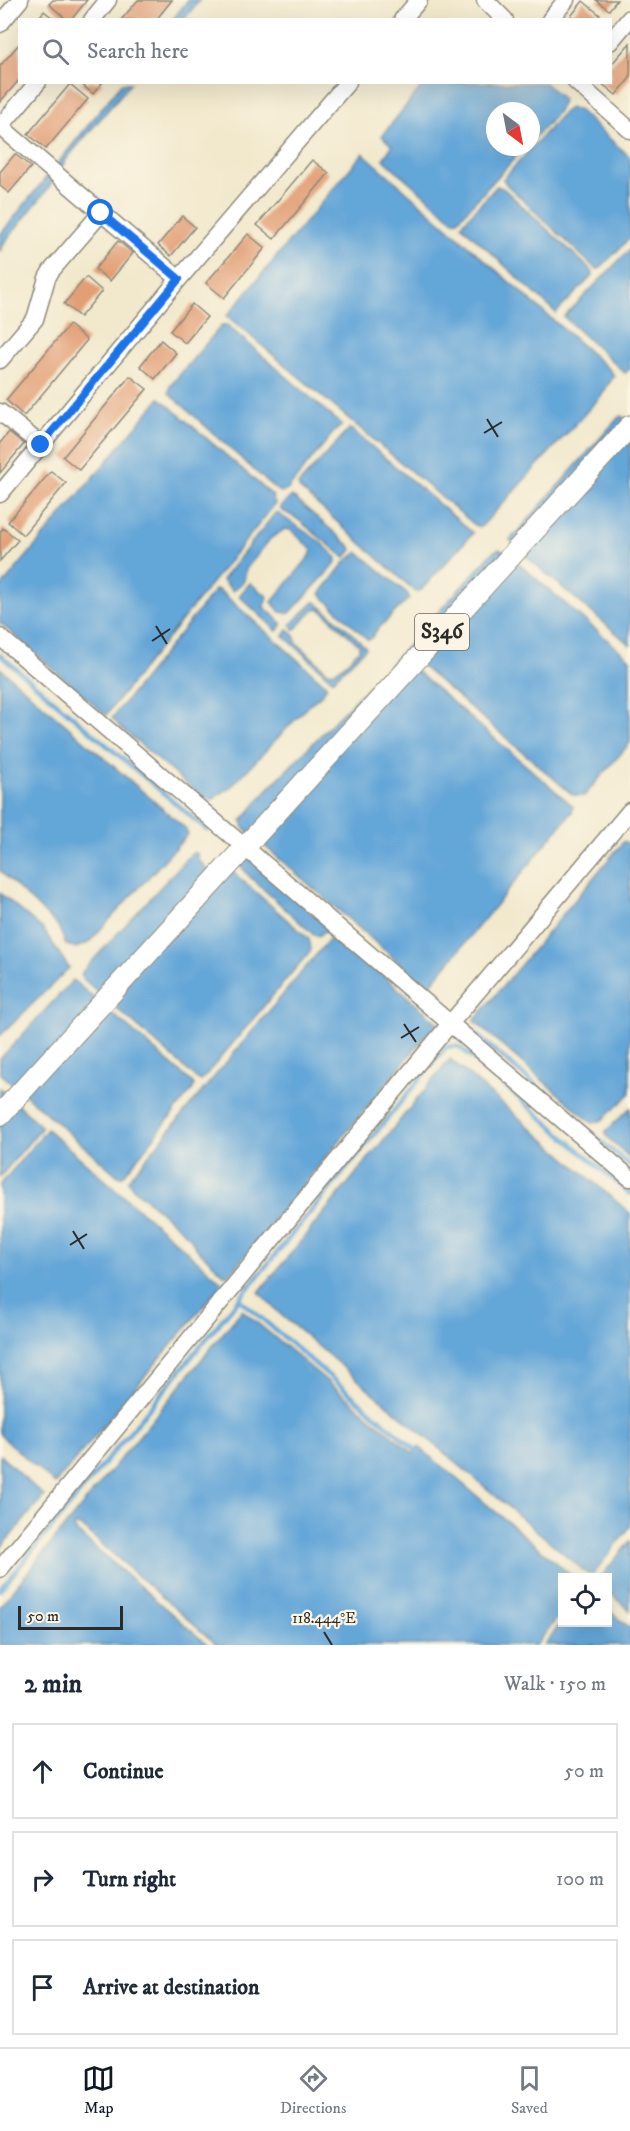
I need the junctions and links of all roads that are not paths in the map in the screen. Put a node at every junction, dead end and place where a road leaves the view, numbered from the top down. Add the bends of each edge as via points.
1 (21, 0) edge
2 (108, 0) edge
3 (419, 0) edge
4 (485, 0) edge
5 (566, 0) edge
6 (94, 18) edge
7 (404, 18) edge
8 (503, 18) edge
9 (552, 18) edge
10 (630, 18) edge
11 (0, 24) edge
12 (612, 40) edge
13 (36, 84) edge
14 (346, 84) edge
15 (577, 84) edge
16 (0, 126) edge
17 (630, 130) edge
18 (101, 213) junction
19 (179, 279) junction
20 (0, 360) edge
21 (0, 412) edge
22 (630, 426) edge
23 (41, 445) junction
24 (0, 494) edge
25 (0, 637) edge
26 (630, 811) edge
27 (248, 844) junction
28 (449, 1024) junction
29 (0, 1115) edge
30 (630, 1178) edge
31 (0, 1569) edge

1 - 11 street
2 - 6 street
3 - 7 street
4 - 8 street
5 - 9 street
10 - 12 street
13 - 16 street
14 - 19 street
15 - 17 street
16 - 18 street
18 - 19 street
18 - 20 street via 51,271 35,319
19 - 23 street
21 - 23 street
22 - 27 main road, S346
23 - 24 street
25 - 27 street
26 - 28 street
27 - 28 street
27 - 29 main road, S346
28 - 30 street
28 - 31 street

